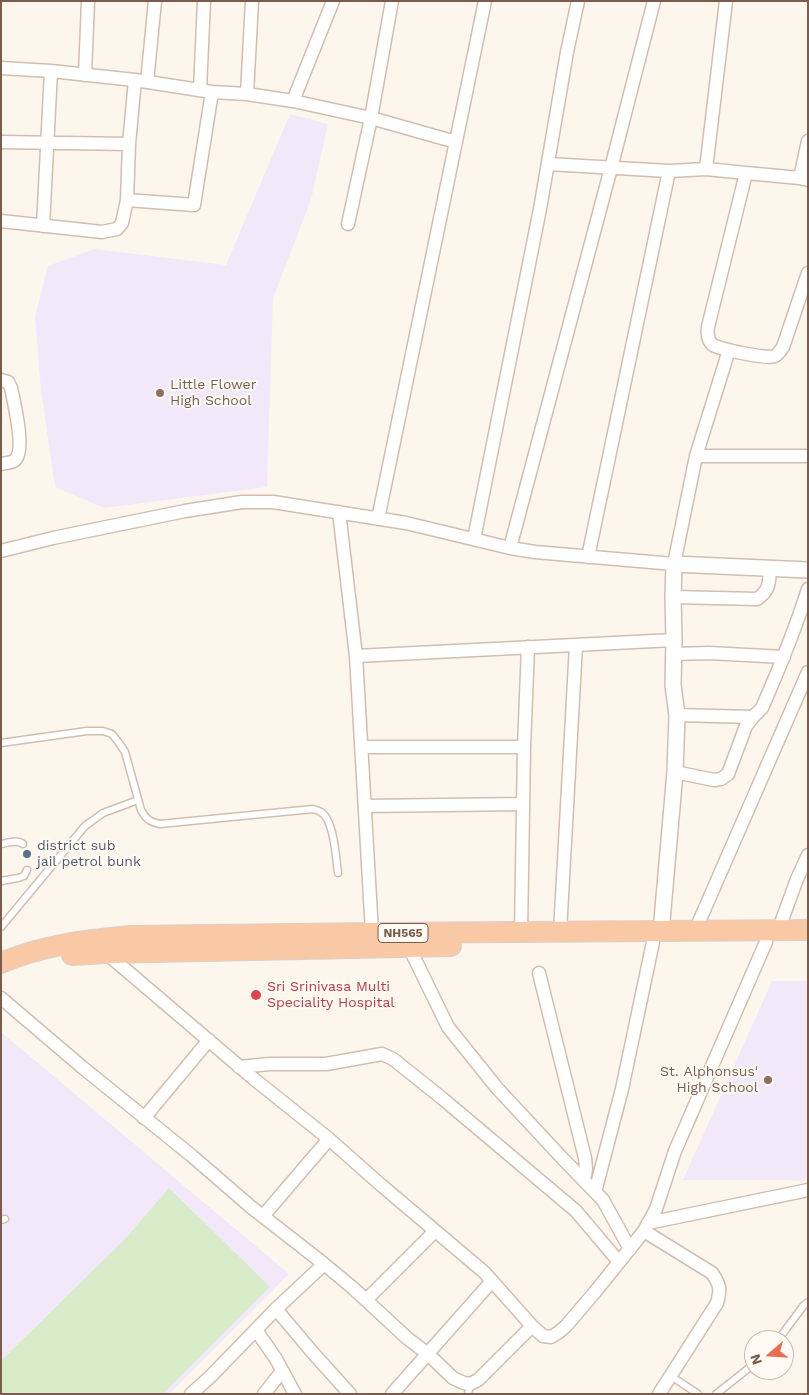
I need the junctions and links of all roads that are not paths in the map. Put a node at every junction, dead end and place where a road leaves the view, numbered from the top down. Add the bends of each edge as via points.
1 (88, 1) edge
2 (155, 1) edge
3 (204, 1) edge
4 (252, 1) edge
5 (333, 1) edge
6 (392, 1) edge
7 (486, 1) edge
8 (578, 1) edge
9 (654, 1) edge
10 (726, 1) edge
11 (1, 68) edge
12 (51, 71) junction
13 (85, 75) junction
14 (141, 81) junction
15 (206, 91) junction
16 (248, 94) junction
17 (293, 101) junction
18 (371, 118) junction
19 (808, 141) edge
20 (1, 142) edge
21 (48, 142) junction
22 (456, 142) junction
23 (129, 144) junction
24 (548, 164) junction
25 (611, 168) junction
26 (706, 169) junction
27 (669, 171) junction
28 (746, 173) junction
29 (804, 179) edge
30 (127, 200) junction
31 (1, 221) edge
32 (348, 224) dead end
33 (43, 226) junction
34 (808, 274) edge
35 (729, 350) junction
36 (1, 380) edge
37 (696, 456) junction
38 (808, 456) edge
39 (1, 464) edge
40 (340, 512) junction
41 (378, 519) junction
42 (474, 539) junction
43 (510, 548) junction
44 (1, 551) edge
45 (588, 557) junction
46 (674, 564) junction
47 (770, 568) junction
48 (808, 570) edge
49 (808, 589) edge
50 (673, 597) junction
51 (576, 645) junction
52 (528, 647) junction
53 (674, 647) junction
54 (356, 656) junction
55 (784, 657) junction
56 (808, 672) edge
57 (677, 715) junction
58 (753, 717) junction
59 (1, 743) edge
60 (361, 747) junction
61 (524, 747) junction
62 (675, 772) junction
63 (138, 800) junction
64 (523, 804) junction
65 (365, 806) junction
66 (1, 844) edge
67 (23, 844) dead end
68 (808, 855) edge
69 (27, 870) dead end
70 (338, 873) dead end
71 (1, 881) edge
72 (1, 927) edge
73 (808, 930) edge
74 (695, 931) junction
75 (560, 932) junction
76 (372, 933) junction
77 (521, 933) junction
78 (772, 936) junction
79 (657, 937) junction
80 (808, 942) edge
81 (409, 947) junction
82 (106, 953) junction
83 (1, 963) edge
84 (539, 973) dead end
85 (1, 976) edge
86 (1, 998) edge
87 (209, 1040) junction
88 (239, 1066) junction
89 (144, 1118) junction
90 (329, 1139) junction
91 (584, 1181) junction
92 (808, 1190) edge
93 (595, 1192) junction
94 (263, 1216) junction
95 (646, 1227) junction
96 (436, 1231) junction
97 (630, 1249) junction
98 (619, 1262) junction
99 (324, 1264) junction
100 (492, 1281) junction
101 (366, 1300) junction
102 (808, 1302) edge
103 (276, 1309) junction
104 (532, 1326) junction
105 (256, 1330) junction
106 (785, 1330) edge
107 (428, 1354) junction
108 (282, 1371) junction
109 (744, 1372) edge
110 (670, 1376) junction
111 (469, 1389) edge
112 (191, 1394) edge
113 (264, 1394) edge
114 (296, 1394) edge
115 (350, 1394) edge
116 (392, 1394) edge
117 (659, 1394) edge
118 (698, 1394) edge
119 (716, 1394) edge

1 - 13 street
2 - 14 street
3 - 15 street
4 - 16 street
5 - 17 street
6 - 18 street
7 - 22 street
8 - 24 street
9 - 25 street
10 - 26 street
11 - 12 street
12 - 13 street
12 - 21 street
13 - 14 street
14 - 15 street
14 - 23 street
15 - 16 street
15 - 30 street via 194,205
16 - 17 street
17 - 18 street
18 - 22 street
18 - 32 street
19 - 29 street
20 - 21 street
21 - 23 street
21 - 33 street
22 - 41 street
23 - 30 street
24 - 25 street
24 - 42 street
25 - 27 street
25 - 43 street
26 - 27 street
26 - 28 street
27 - 45 street
28 - 29 street
28 - 35 street via 707,334 714,345
30 - 33 street via 122,223 117,229 102,232
31 - 33 street
34 - 35 street via 783,347 775,356 767,358
35 - 37 street
36 - 39 street via 8,382 11,388 19,435 17,458
37 - 38 street
37 - 46 street
40 - 41 street
40 - 44 street via 273,502 242,502 185,511
40 - 54 street
41 - 42 street
42 - 43 street
43 - 45 street
45 - 46 street
46 - 47 street
46 - 50 street
47 - 48 street
47 - 50 street via 766,593 757,599
49 - 55 street
50 - 53 street
51 - 52 street
51 - 53 street
51 - 75 street
52 - 54 street
52 - 61 street
53 - 55 street via 709,653
53 - 57 street via 673,684
54 - 60 street
55 - 58 street via 762,708
56 - 74 street
57 - 58 street
57 - 62 street
58 - 62 street via 746,726 728,774 721,779
59 - 63 lane via 87,731 112,734 124,752
60 - 61 street
60 - 65 street
61 - 64 street
62 - 79 street
63 - 70 lane via 146,819 160,824 313,809 326,818
63 - 72 lane via 103,813 85,826
64 - 65 street
64 - 77 street
65 - 76 street
66 - 67 lane
68 - 78 street
69 - 71 lane via 24,876
73 - 78 highway, NH565
74 - 78 highway, NH565
74 - 79 highway, NH565
75 - 77 highway, NH565
75 - 79 highway, NH565
76 - 77 highway, NH565
76 - 83 highway, NH565 via 131,936 52,946
78 - 79 highway, NH565
78 - 80 highway, NH565
78 - 95 street via 675,1151 656,1210
79 - 81 highway, NH565
79 - 93 street
81 - 82 highway, NH565
81 - 91 street via 448,1027 497,1088
82 - 85 highway, NH565 via 54,958
82 - 87 street
84 - 91 street via 585,1158
86 - 89 street
87 - 88 street
87 - 89 street
88 - 90 street
88 - 98 street via 326,1064 382,1054 394,1059 576,1212
89 - 94 street
90 - 94 street
90 - 96 street
91 - 93 street
92 - 95 street
93 - 97 street via 603,1200
94 - 99 street
95 - 97 street
95 - 110 street via 712,1273 720,1290 717,1303
96 - 100 street
96 - 101 street
97 - 98 street
98 - 104 street via 559,1332 551,1337 543,1336
99 - 101 street
99 - 103 street
100 - 104 street
100 - 107 street
101 - 107 street
102 - 106 lane
103 - 105 street
103 - 115 street
104 - 111 street
105 - 108 street
105 - 112 street
107 - 111 street
107 - 116 street
108 - 113 street
108 - 114 street
109 - 119 lane
110 - 117 street
110 - 118 lane

